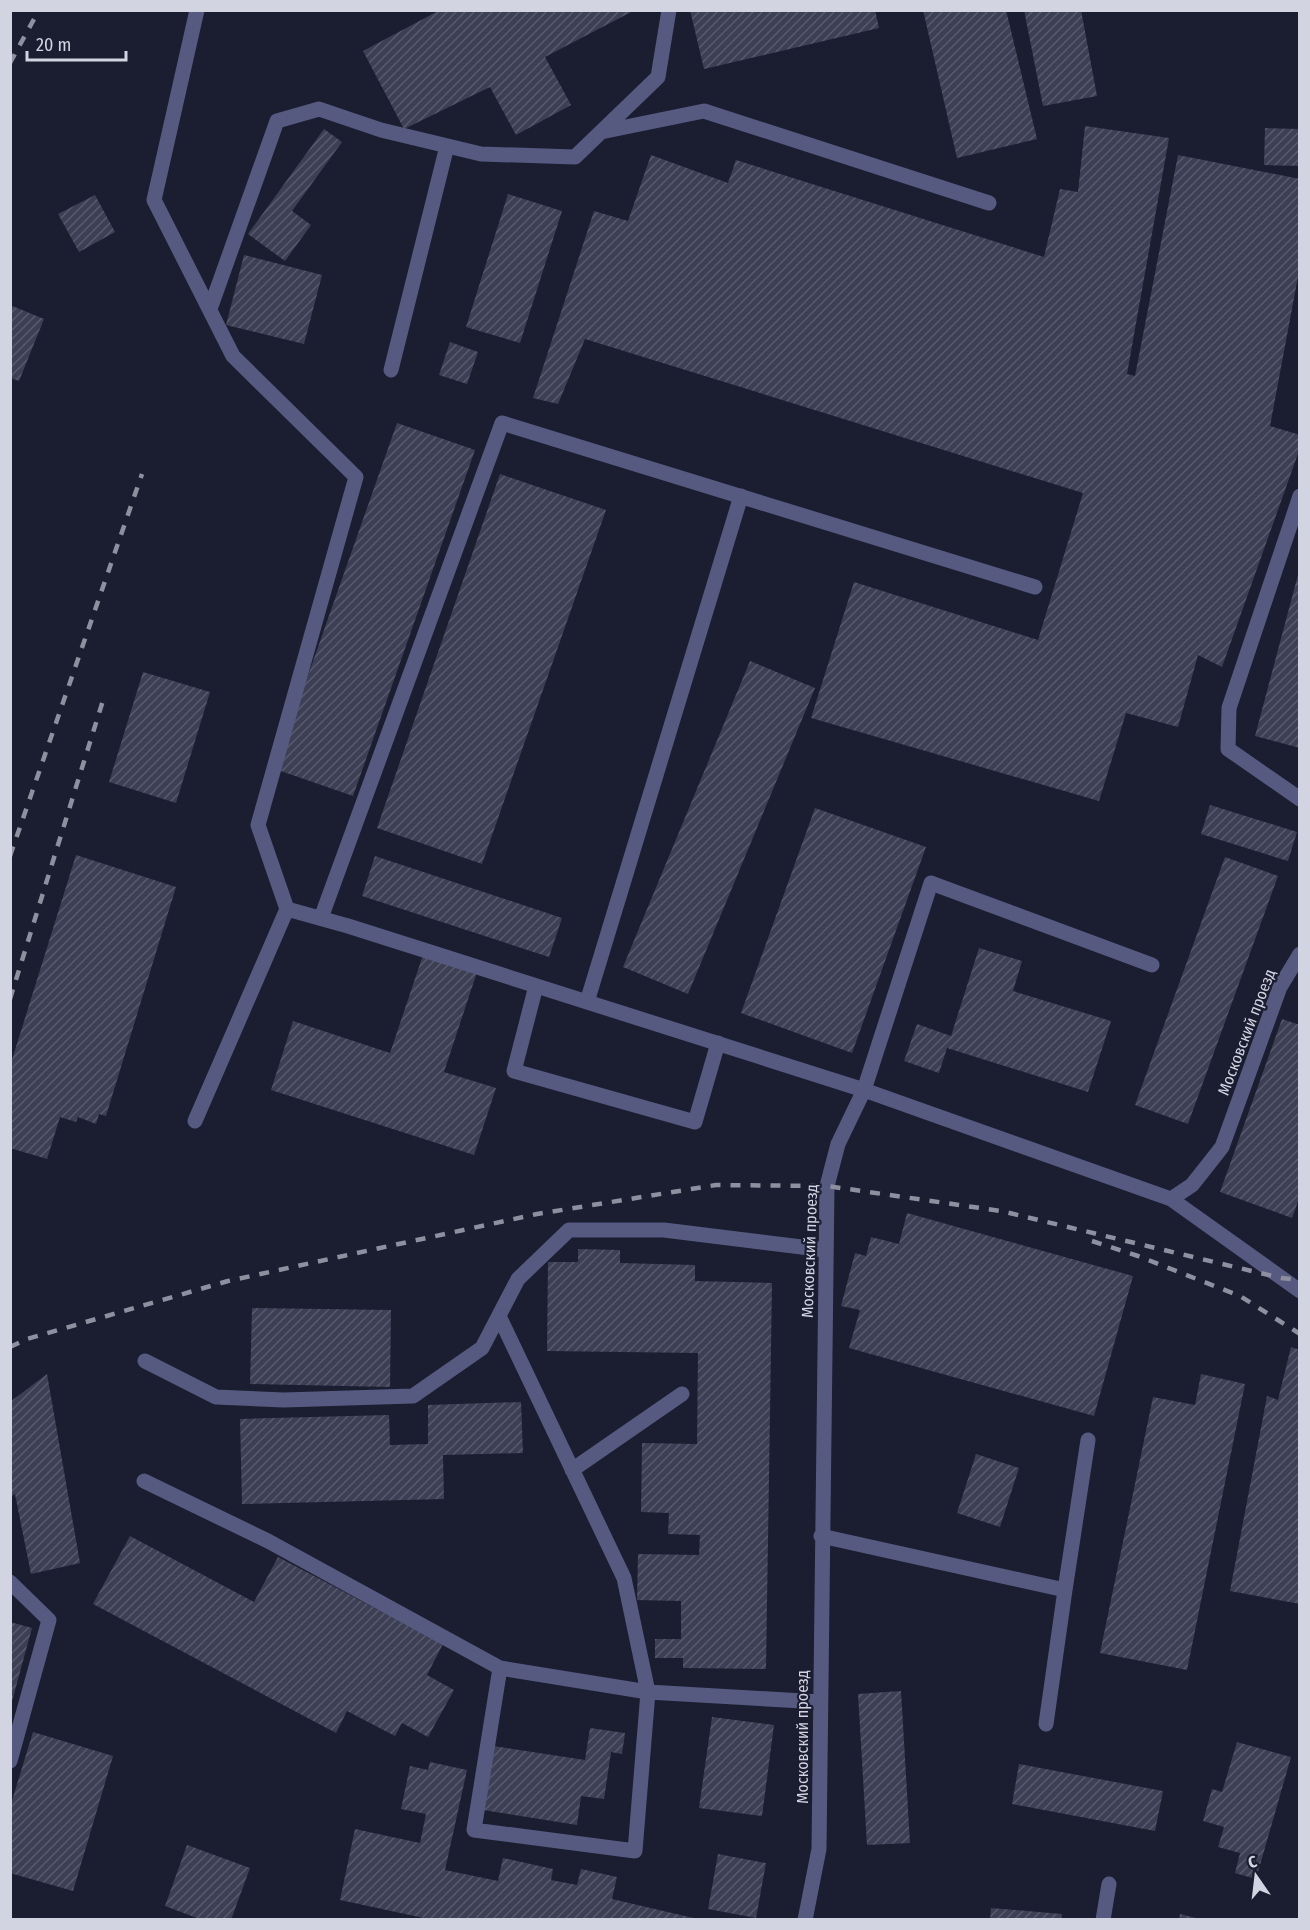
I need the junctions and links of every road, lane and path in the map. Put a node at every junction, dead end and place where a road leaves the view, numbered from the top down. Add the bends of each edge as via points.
1 (197, 10) edge
2 (669, 10) edge
3 (601, 132) junction
4 (447, 146) junction
5 (989, 203) dead end
6 (210, 309) junction
7 (391, 370) dead end
8 (741, 496) junction
9 (1299, 496) edge
10 (1035, 587) dead end
11 (1299, 799) edge
12 (286, 909) junction
13 (321, 918) junction
14 (1299, 954) edge
15 (1152, 965) dead end
16 (536, 986) junction
17 (587, 1002) junction
18 (718, 1043) junction
19 (864, 1090) junction
20 (195, 1121) dead end
21 (1171, 1199) junction
22 (826, 1250) junction
23 (1299, 1291) edge
24 (499, 1316) junction
25 (145, 1361) dead end
26 (682, 1394) dead end
27 (1088, 1440) dead end
28 (572, 1470) junction
29 (144, 1481) dead end
30 (821, 1536) junction
31 (10, 1582) edge
32 (1065, 1590) junction
33 (500, 1668) junction
34 (648, 1692) junction
35 (820, 1702) junction
36 (1046, 1724) dead end
37 (10, 1761) edge
38 (1109, 1884) dead end
39 (805, 1920) edge
40 (1103, 1920) edge

1 - 6 street via 154,200
2 - 3 street via 658,77
3 - 4 street via 575,157 481,154
3 - 5 street via 704,111
4 - 6 street via 319,109 277,121
4 - 7 street
6 - 12 street via 233,356 356,477 258,825
8 - 10 street
8 - 13 street via 502,423
8 - 17 street
9 - 11 street via 1229,708 1228,749
12 - 13 street
12 - 20 street
13 - 16 street
14 - 21 street, Московский проезд via 1280,987 1222,1147 1192,1185
15 - 19 street, Московский проезд via 932,883
16 - 17 street
16 - 18 street via 514,1071 695,1122
17 - 18 street
18 - 19 street
19 - 21 street
19 - 22 street, Московский проезд via 838,1144 827,1186
21 - 23 street
22 - 24 street via 664,1230 568,1230 518,1279
22 - 30 street, Московский проезд
24 - 25 street via 482,1348 412,1396 284,1400 216,1397
24 - 28 street
26 - 28 street
27 - 32 street
28 - 34 street via 624,1578
29 - 33 street via 268,1541
30 - 32 street
30 - 35 street, Московский проезд
31 - 37 street via 49,1620
32 - 36 street
33 - 34 street
33 - 34 street via 474,1830 635,1851
34 - 35 street
35 - 39 street, Московский проезд via 819,1849
38 - 40 street

